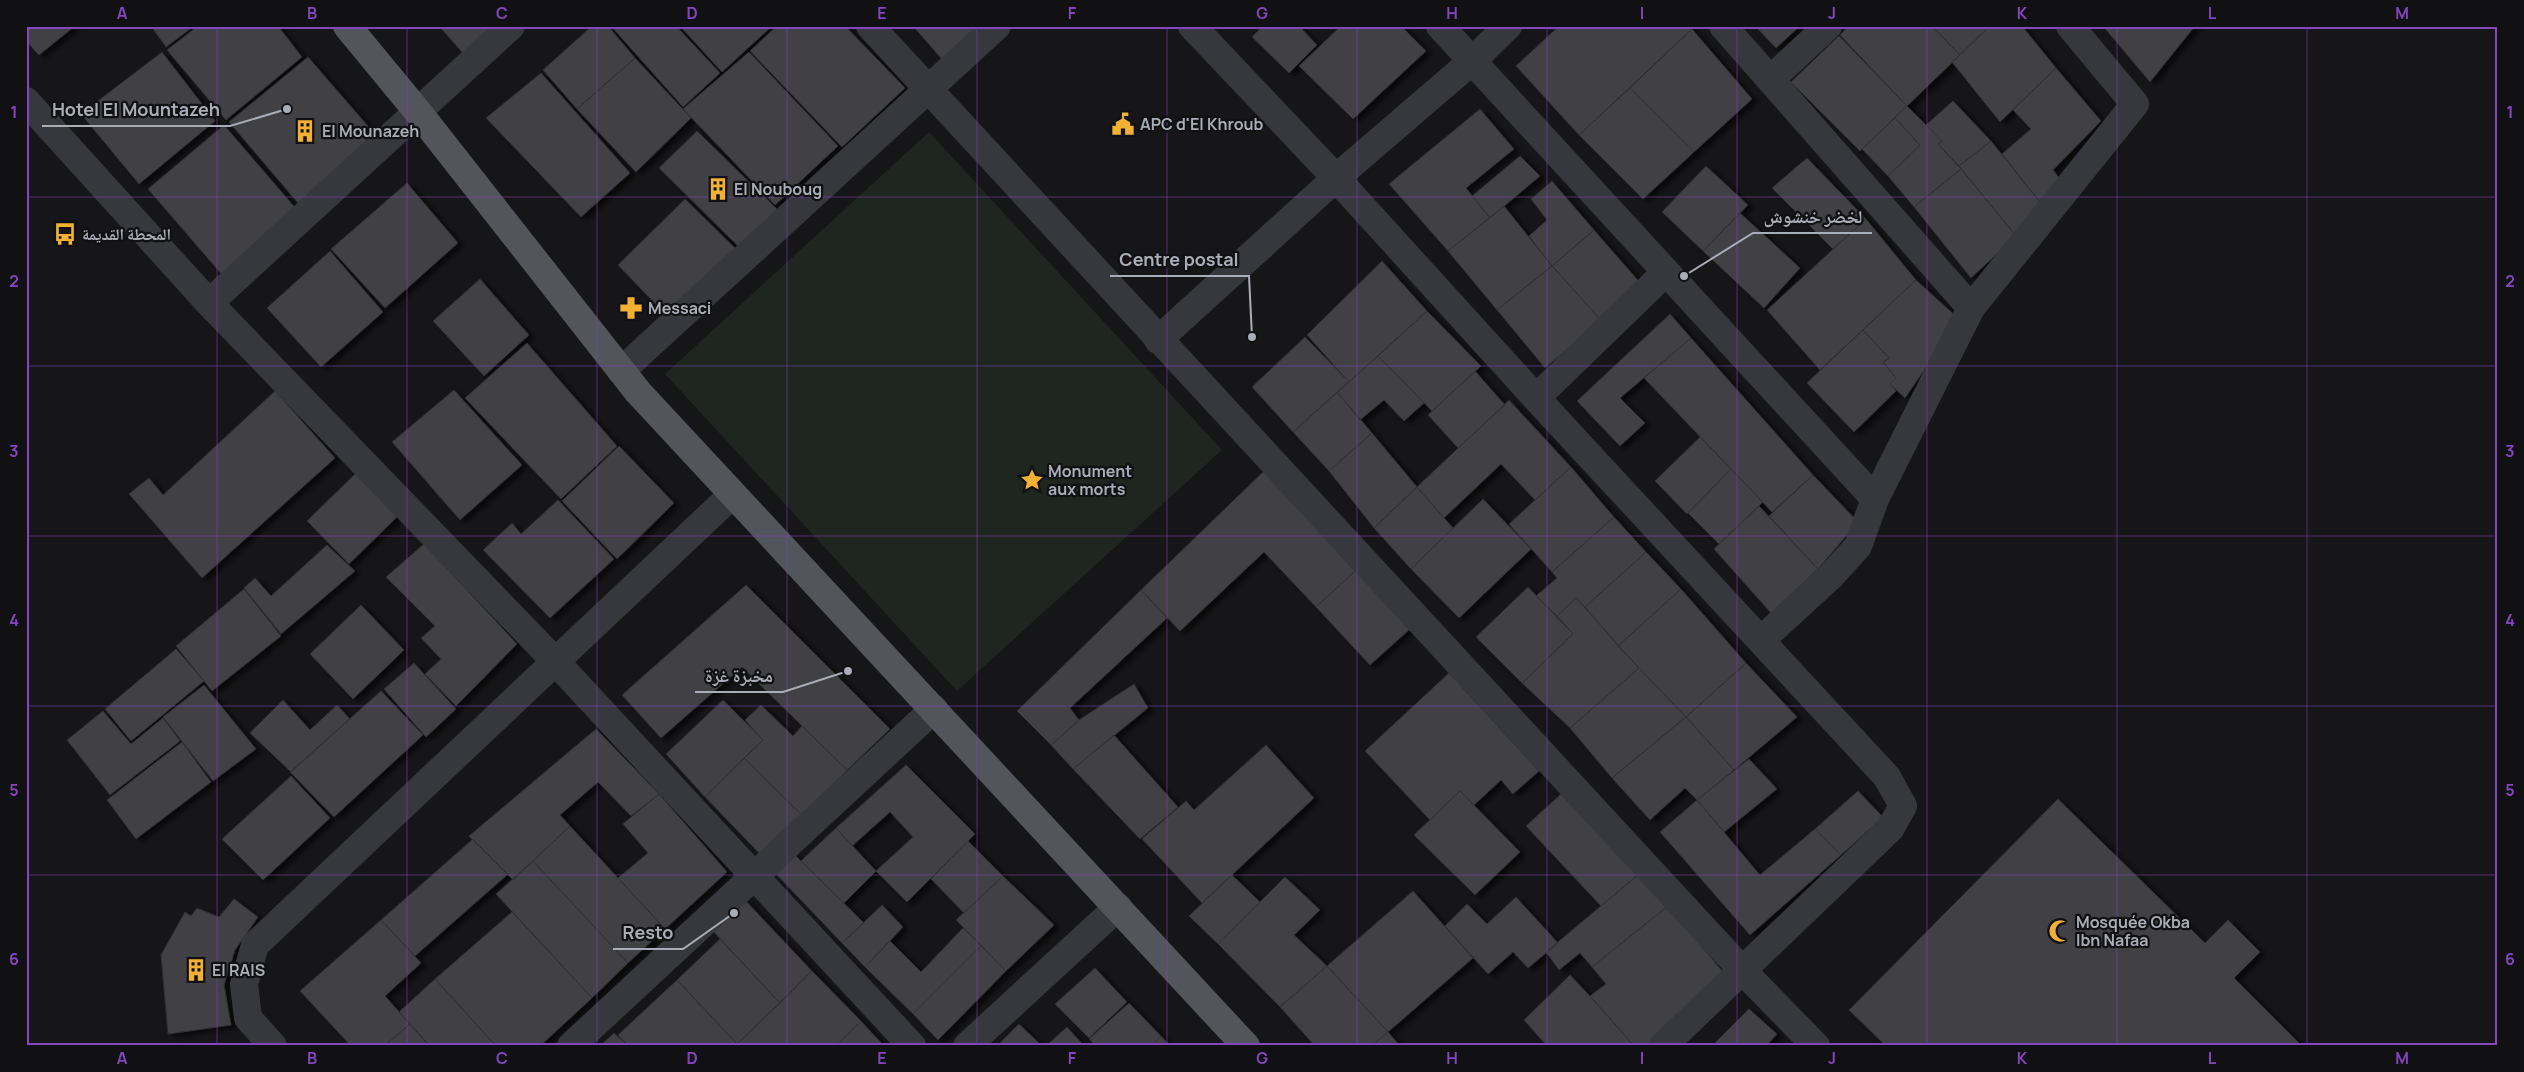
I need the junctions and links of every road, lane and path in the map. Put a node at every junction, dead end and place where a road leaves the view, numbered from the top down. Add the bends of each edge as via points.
1 (347, 26) edge
2 (511, 26) edge
3 (870, 26) edge
4 (997, 26) edge
5 (1192, 26) edge
6 (1440, 26) edge
7 (1508, 26) edge
8 (1723, 26) edge
9 (1828, 26) edge
10 (2070, 26) edge
11 (1472, 60) junction
12 (1771, 79) junction
13 (928, 89) junction
14 (26, 101) edge
15 (418, 112) junction
16 (1336, 178) junction
17 (1665, 273) junction
18 (210, 303) junction
19 (1971, 308) junction
20 (1158, 340) junction
21 (621, 371) junction
22 (1536, 398) junction
23 (733, 494) junction
24 (1875, 499) junction
25 (1761, 640) junction
26 (554, 660) junction
27 (934, 709) junction
28 (755, 875) junction
29 (1118, 906) junction
30 (1742, 970) junction
31 (273, 1046) edge
32 (572, 1046) edge
33 (912, 1046) edge
34 (967, 1046) edge
35 (1246, 1046) edge
36 (1664, 1046) edge
37 (1816, 1046) edge

1 - 15 main road
2 - 15 street
3 - 13 street
4 - 13 street
5 - 16 street
6 - 11 street
7 - 11 street
8 - 12 street
9 - 12 street
10 - 19 street via 2134,104
11 - 16 street
11 - 17 street
12 - 19 street
13 - 20 street
13 - 21 street
14 - 18 street
15 - 18 street
15 - 21 main road
16 - 20 street
16 - 22 street
17 - 22 street
17 - 24 street
18 - 26 street
19 - 24 street
20 - 30 street
21 - 23 main road
22 - 25 street
23 - 26 street
23 - 27 main road
24 - 25 street via 1858,546 1830,578
25 - 30 street via 1887,777 1902,806 1890,828
26 - 28 street
26 - 31 street via 255,945 244,984 248,1018
27 - 28 street
27 - 29 main road
28 - 32 street
28 - 33 street
29 - 34 street
29 - 35 main road
30 - 36 street
30 - 37 street

